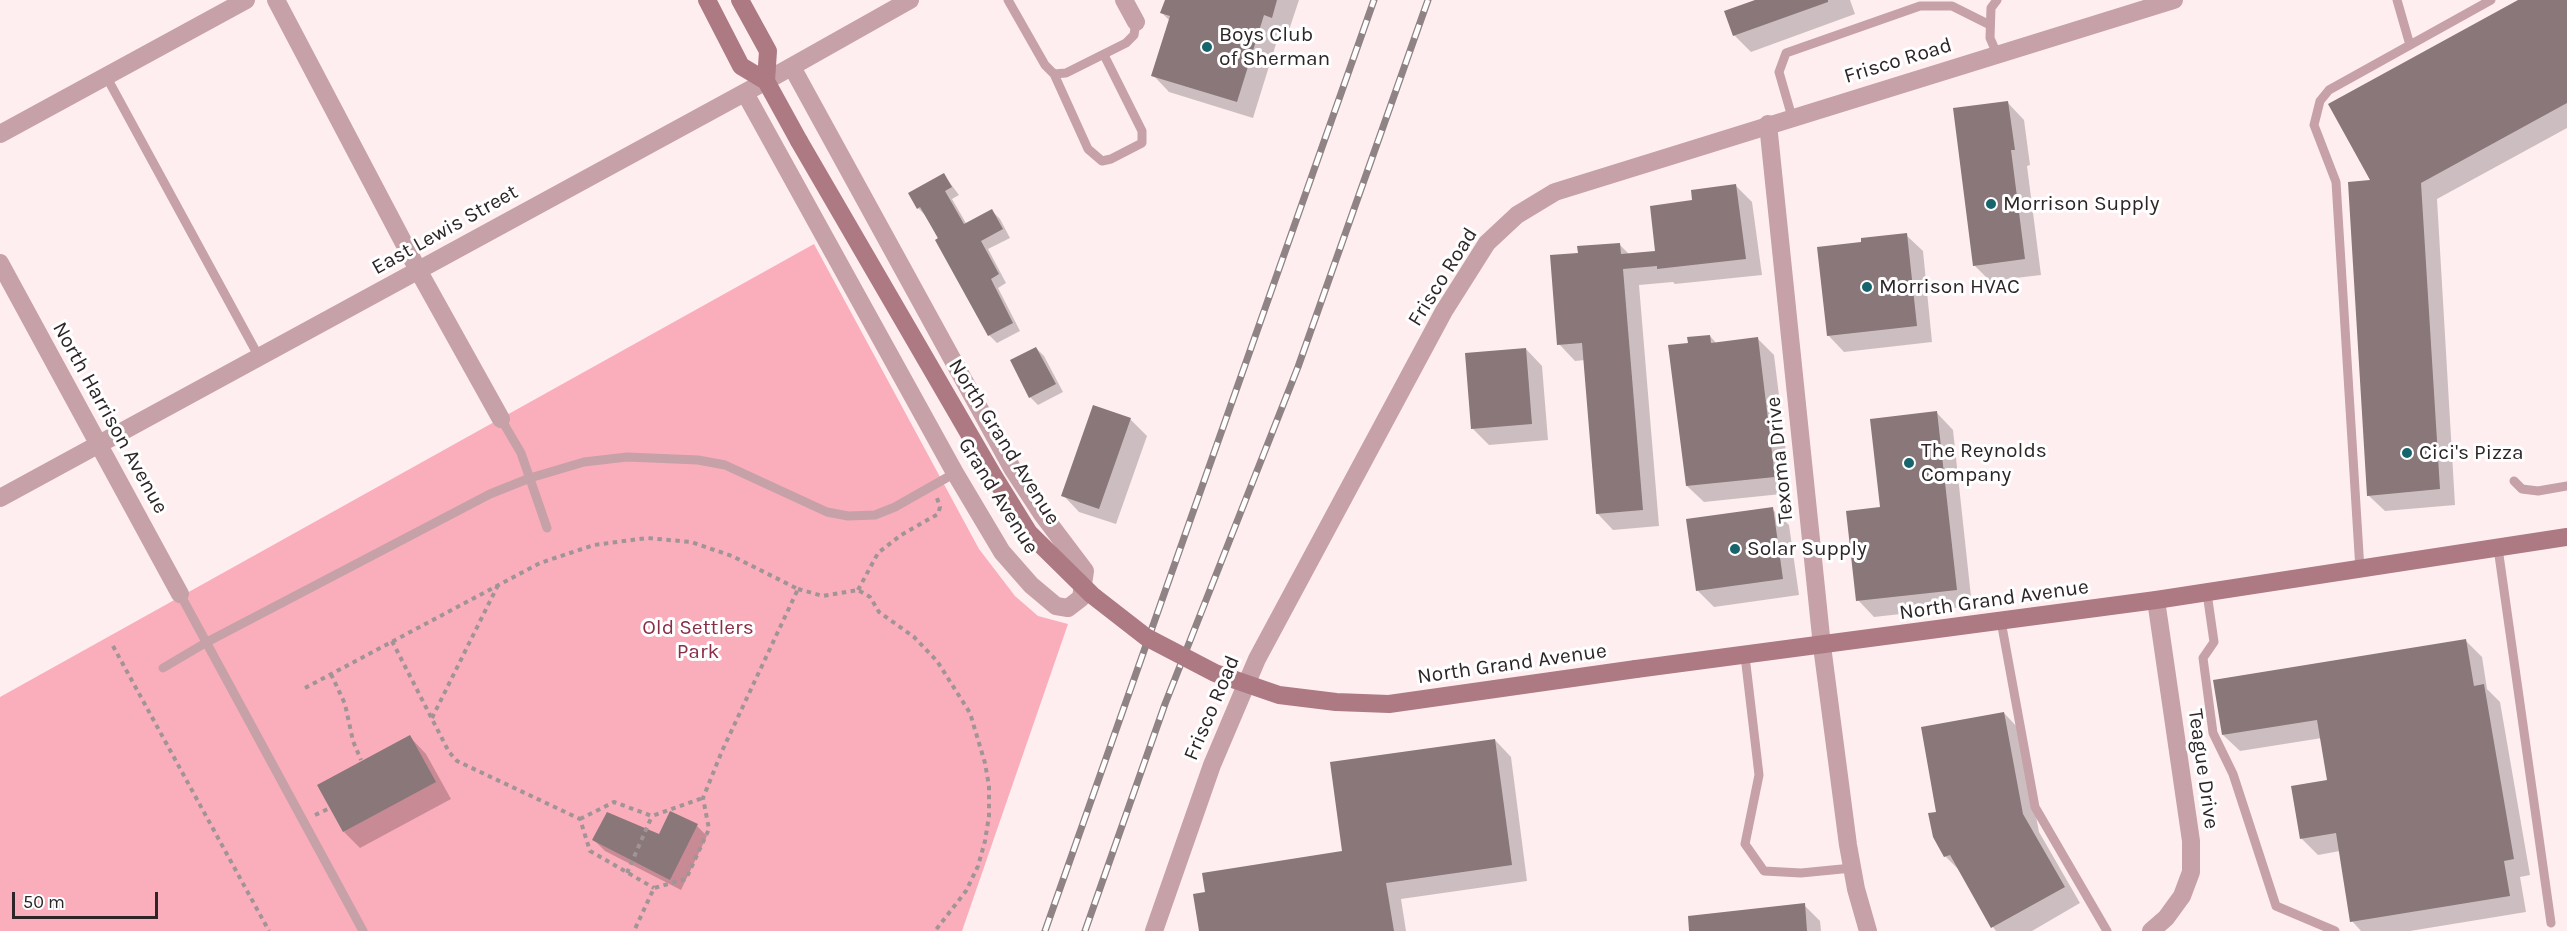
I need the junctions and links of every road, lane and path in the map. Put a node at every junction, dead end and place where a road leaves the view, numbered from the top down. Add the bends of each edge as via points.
1 (246, 0) edge
2 (276, 0) edge
3 (706, 0) edge
4 (740, 0) edge
5 (910, 0) edge
6 (1008, 0) edge
7 (1124, 0) edge
8 (1998, 0) edge
9 (2174, 0) edge
10 (2397, 0) edge
11 (2491, 0) edge
12 (1136, 22) joint
13 (1990, 25) junction
14 (2410, 45) junction
15 (1997, 54) junction
16 (1104, 55) junction
17 (792, 67) junction
18 (1054, 74) junction
19 (106, 76) junction
20 (766, 81) junction
21 (745, 93) junction
22 (1792, 117) junction
23 (1768, 124) junction
24 (0, 134) edge
25 (0, 263) edge
26 (418, 270) junction
27 (259, 357) junction
28 (501, 419) joint
29 (99, 444) junction
30 (955, 473) junction
31 (530, 478) junction
32 (2514, 481) dead end
33 (934, 485) junction
34 (2567, 486) edge
35 (0, 498) edge
36 (547, 528) dead end
37 (2567, 537) edge
38 (2498, 548) junction
39 (2360, 570) junction
40 (498, 585) junction
41 (798, 589) junction
42 (858, 590) junction
43 (2207, 593) junction
44 (180, 594) joint
45 (2156, 600) junction
46 (2001, 621) junction
47 (392, 641) junction
48 (207, 642) junction
49 (113, 646) dead end
50 (1822, 646) junction
51 (1744, 656) junction
52 (163, 668) dead end
53 (331, 674) junction
54 (305, 688) dead end
55 (432, 718) junction
56 (361, 760) dead end
57 (703, 798) junction
58 (652, 816) junction
59 (580, 819) junction
60 (1852, 868) junction
61 (627, 873) junction
62 (654, 888) junction
63 (2551, 923) dead end
64 (269, 931) edge
65 (363, 931) edge
66 (634, 931) edge
67 (935, 931) edge
68 (1154, 931) edge
69 (1868, 931) edge
70 (2107, 931) edge
71 (2151, 931) edge
72 (2335, 931) edge

1 - 19 street
2 - 26 street
3 - 20 main road via 741,66
4 - 20 main road via 768,51
5 - 17 street, East Lewis Street
6 - 18 lane
7 - 12 street
8 - 13 lane via 1991,8
9 - 15 street, Frisco Road
10 - 14 lane
11 - 14 lane
12 - 16 lane via 1134,35
13 - 15 lane via 1990,38
13 - 22 lane via 1952,6 1920,6 1786,53 1779,72
14 - 39 lane via 2329,90 2320,101 2314,125 2336,182
15 - 22 street, Frisco Road
16 - 18 lane via 1066,73
16 - 18 lane via 1142,131 1142,142 1111,159 1102,161 1088,149
17 - 20 street, East Lewis Street
17 - 30 street, Grand Avenue via 1012,468 1085,571 1082,598 1068,608 1056,606 1030,585 1002,552
19 - 24 street
19 - 27 lane
20 - 21 street, East Lewis Street
20 - 51 main road, North Grand Avenue, bridge via 1029,533 1092,595 1146,637 1215,673 1279,695 1389,704
21 - 26 street, East Lewis Street
21 - 30 street, Grand Avenue
22 - 23 street, Frisco Road
23 - 50 street, Texoma Drive
23 - 68 street, Frisco Road via 1555,192 1516,215 1487,243 1444,311 1257,659 1212,765
25 - 29 street, North Harrison Avenue
26 - 27 street, East Lewis Street
26 - 28 street
27 - 29 street, East Lewis Street
28 - 31 lane
29 - 35 street, East Lewis Street
29 - 44 street, North Harrison Avenue
30 - 33 lane
31 - 33 lane via 585,462 627,457 698,460 724,465 827,512 848,516 874,515
31 - 36 lane
31 - 48 lane via 446,517
32 - 34 lane via 2522,489 2538,491
33 - 42 path via 939,514 887,544
37 - 38 main road, North Grand Avenue
38 - 39 main road, North Grand Avenue
38 - 63 lane
39 - 43 main road, North Grand Avenue
40 - 41 path via 572,551 647,538 709,546
40 - 47 path
40 - 55 path
41 - 42 path via 823,596
41 - 57 path
42 - 67 path via 937,660 970,713 986,763 989,816 983,849 966,891
43 - 45 main road, North Grand Avenue
43 - 72 lane via 2214,642 2202,658 2213,733 2233,774 2276,906
44 - 48 lane
45 - 46 main road, North Grand Avenue
45 - 71 street, Teague Drive via 2191,841 2191,872 2182,896
46 - 50 main road, North Grand Avenue
46 - 70 lane via 2035,807
47 - 53 path
47 - 55 path
48 - 52 lane
48 - 65 lane
49 - 64 path
50 - 51 main road, North Grand Avenue
50 - 60 street, Texoma Drive
51 - 60 lane via 1759,775 1745,844 1764,871 1801,873
53 - 54 path
53 - 56 path via 345,704
55 - 59 path via 457,761
57 - 58 path
57 - 62 path via 709,829 686,879
58 - 59 path via 614,802
58 - 61 path
59 - 61 path via 590,851
60 - 69 street, Texoma Drive
61 - 62 path
62 - 66 path

